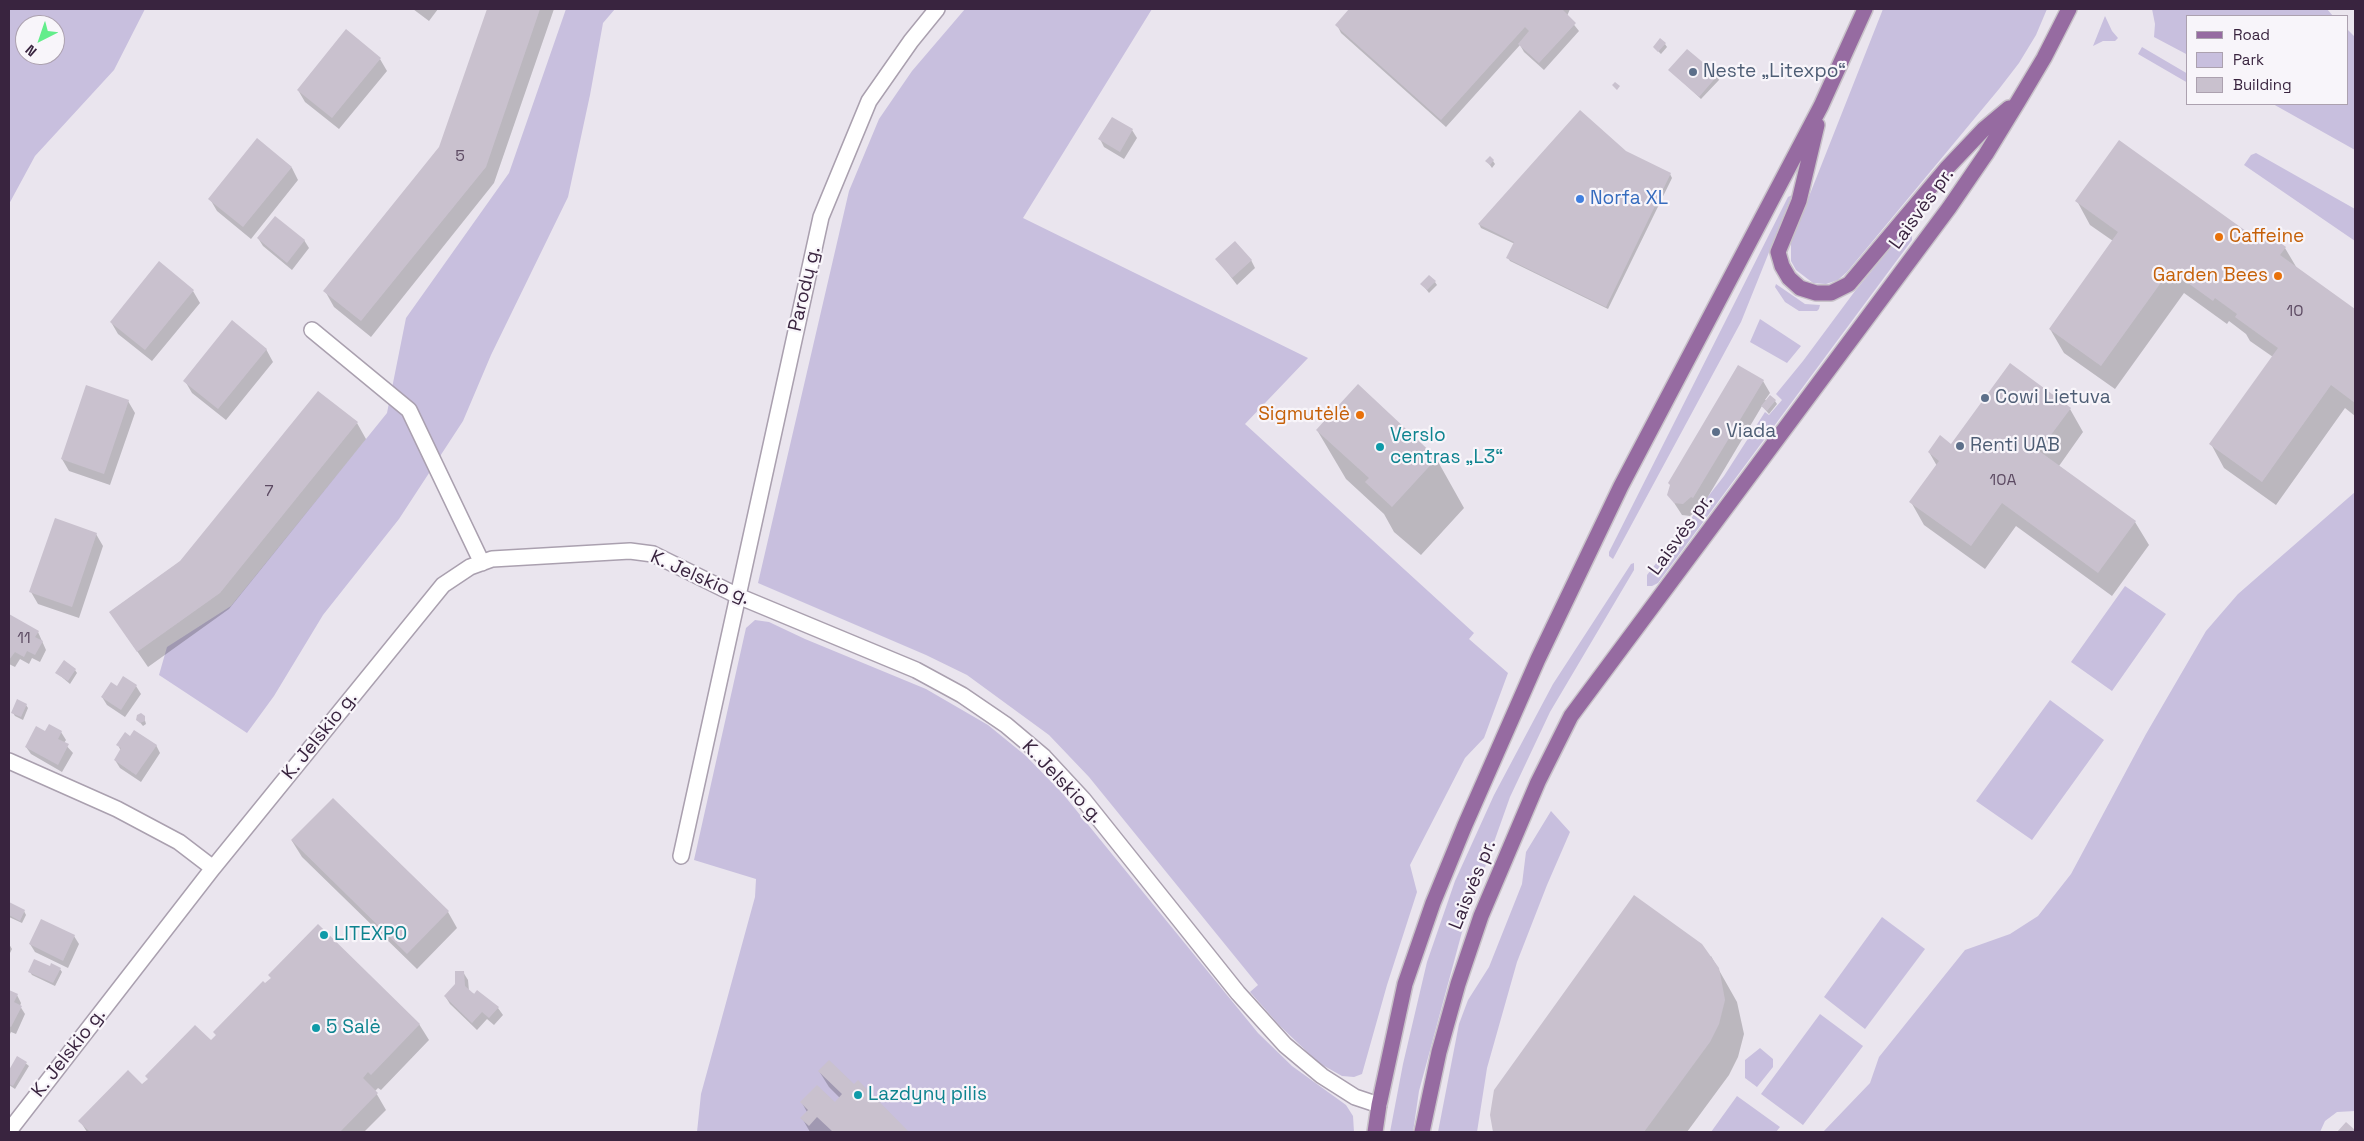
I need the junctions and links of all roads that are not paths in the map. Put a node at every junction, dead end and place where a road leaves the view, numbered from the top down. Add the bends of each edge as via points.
1 (937, 9) edge
2 (1865, 9) edge
3 (2069, 9) edge
4 (2019, 100) junction
5 (1821, 106) junction
6 (312, 330) dead end
7 (482, 563) junction
8 (738, 596) junction
9 (9, 761) edge
10 (681, 856) dead end
11 (213, 868) junction
12 (1379, 1105) junction
13 (9, 1130) edge
14 (1375, 1132) edge
15 (1422, 1132) edge

1 - 8 street, Parodų g. via 869,101 821,217
2 - 5 main road, Laisvės pr.
3 - 4 main road, Laisvės pr.
4 - 5 main road via 1984,129 1946,168 1849,284 1831,293 1800,288 1789,278 1778,252 1799,201
4 - 15 main road, Laisvės pr. via 1949,208 1571,716 1538,782 1481,916 1439,1052
5 - 12 main road, Laisvės pr. via 1622,486 1538,659 1433,903 1405,984
6 - 7 street via 409,410
7 - 8 street, K. Jelskio g. via 620,552 654,554
7 - 11 street, K. Jelskio g. via 470,566 443,585
8 - 10 street, Parodų g.
8 - 12 street, K. Jelskio g. via 916,670 962,695 1006,726 1044,757 1083,799 1238,993 1285,1045 1322,1076 1355,1097
9 - 11 street via 148,825 179,842
11 - 13 street, K. Jelskio g.
12 - 14 main road, Laisvės pr.

